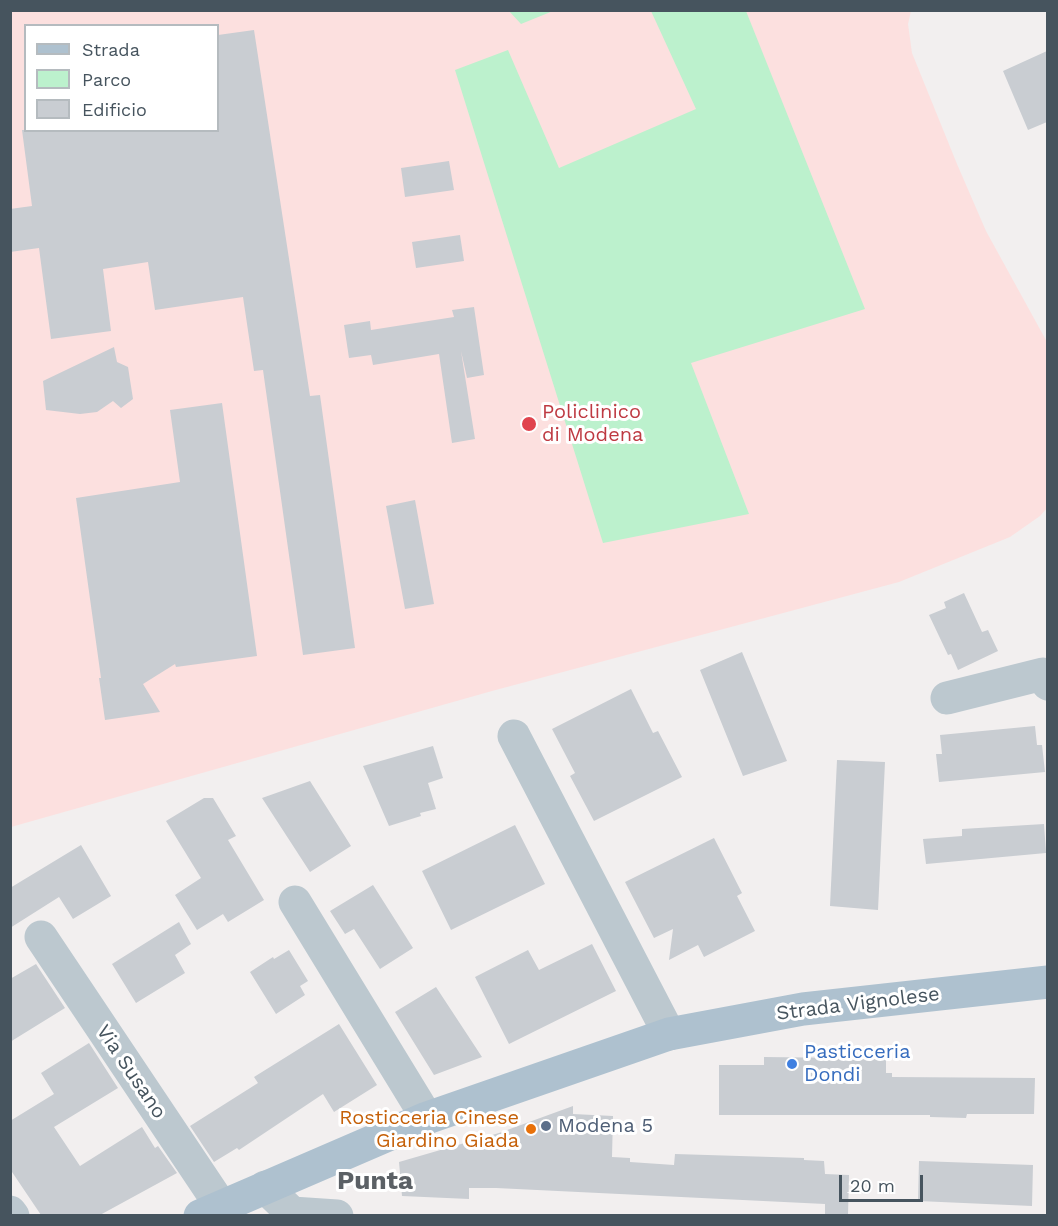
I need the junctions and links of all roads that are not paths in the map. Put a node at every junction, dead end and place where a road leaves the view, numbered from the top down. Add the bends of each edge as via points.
1 (1047, 684) edge
2 (947, 698) dead end
3 (514, 736) dead end
4 (295, 902) dead end
5 (41, 937) dead end
6 (1047, 982) edge
7 (669, 1034) junction
8 (427, 1118) junction
9 (265, 1187) junction
10 (210, 1211) edge
11 (10, 1212) edge
12 (13, 1215) edge
13 (337, 1215) edge

1 - 2 street via 1043,674
3 - 7 street
4 - 8 street
5 - 10 street, Via Susano
6 - 7 main road, Strada Vignolese via 802,1009
7 - 8 main road, Strada Vignolese
8 - 9 main road, Strada Vignolese
9 - 10 main road, Strada Vignolese
9 - 13 street via 292,1213
11 - 12 street

